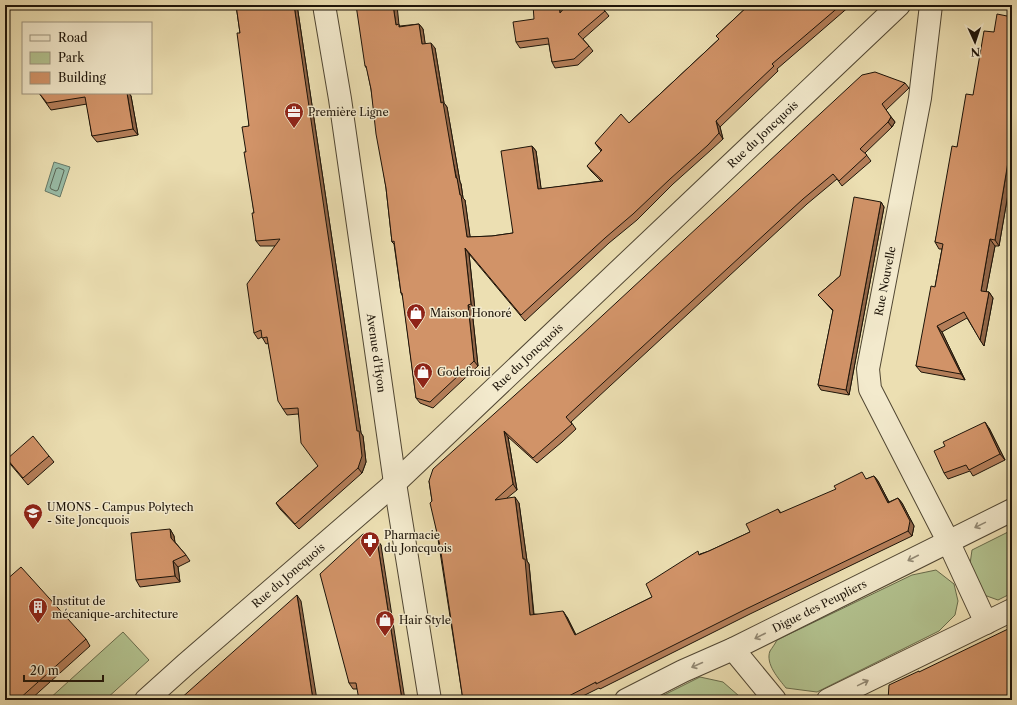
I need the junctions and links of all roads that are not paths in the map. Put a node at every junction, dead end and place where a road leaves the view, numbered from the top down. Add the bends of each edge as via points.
1 (324, 5) edge
2 (899, 5) edge
3 (931, 5) edge
4 (395, 483) junction
5 (1012, 510) edge
6 (948, 541) junction
7 (1012, 610) edge
8 (986, 623) junction
9 (733, 649) junction
10 (146, 700) edge
11 (430, 700) edge
12 (626, 700) edge
13 (774, 700) edge
14 (828, 700) edge

1 - 4 street, Avenue d'Hyon via 340,99
2 - 4 street, Rue du Joncquois
3 - 6 street, Rue Nouvelle via 920,98 868,369 870,389
4 - 10 street, Rue du Joncquois
4 - 11 street, Avenue d'Hyon
5 -> 6 street, Digue des Peupliers
6 - 8 street, Rue Nouvelle
6 -> 9 street, Digue des Peupliers
7 - 8 street
14 -> 8 street
9 -> 12 street, Digue des Peupliers
9 - 13 street

